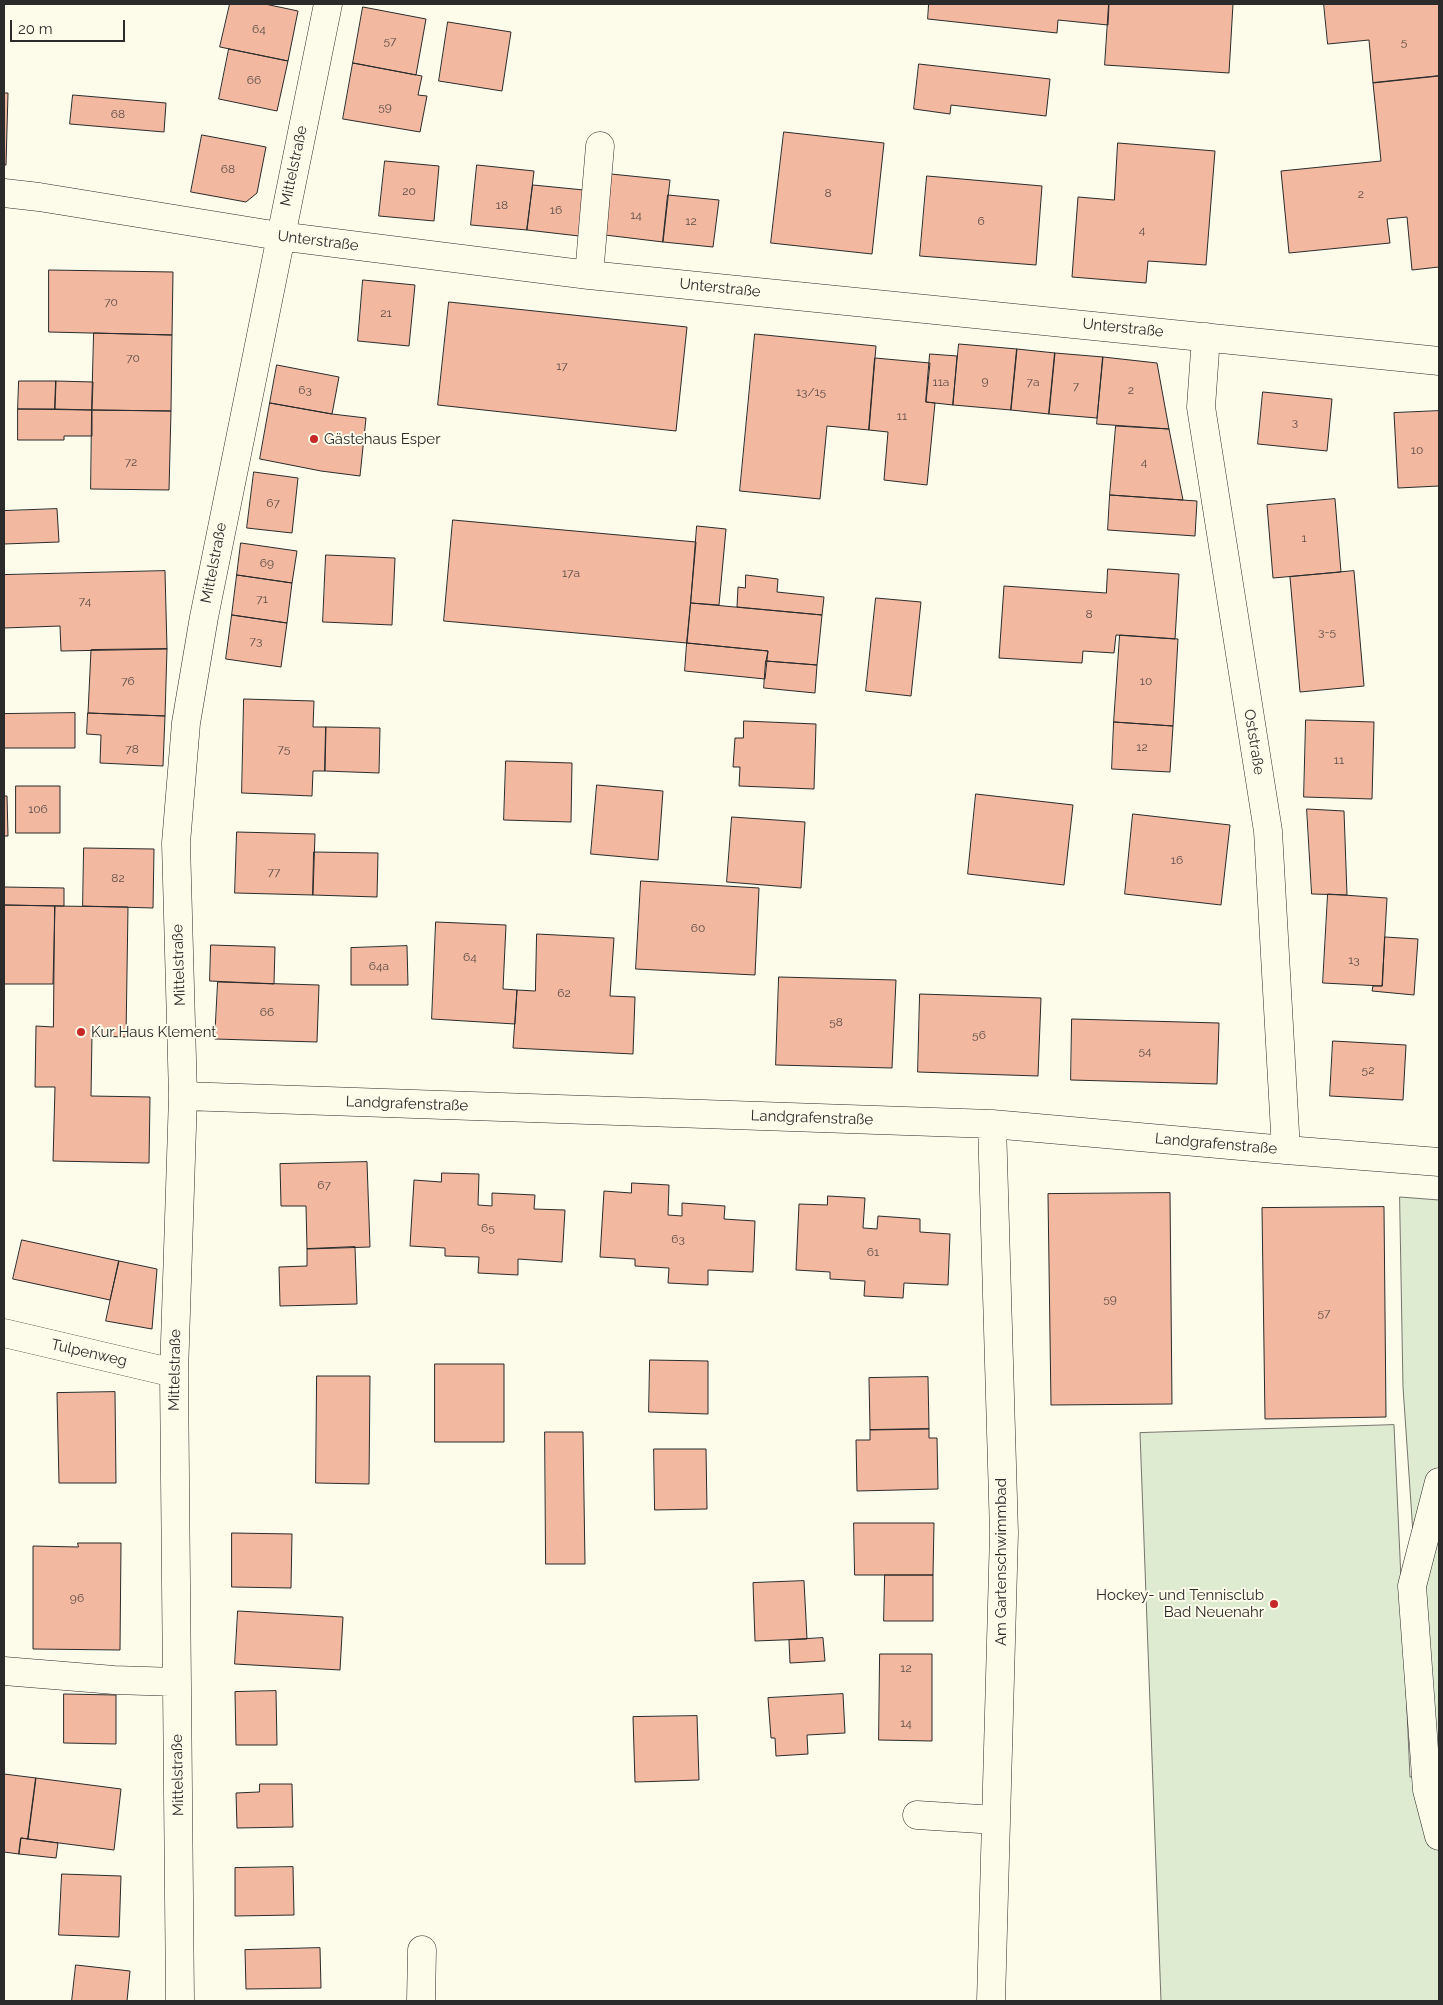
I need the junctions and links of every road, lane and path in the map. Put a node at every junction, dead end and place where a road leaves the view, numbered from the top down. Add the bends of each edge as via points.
1 (328, 4) edge
2 (600, 146) dead end
3 (4, 194) edge
4 (279, 236) junction
5 (588, 275) junction
6 (1206, 336) junction
7 (1439, 361) edge
8 (183, 1096) junction
9 (992, 1124) junction
10 (1286, 1150) junction
11 (1439, 1162) edge
12 (4, 1333) edge
13 (174, 1373) junction
14 (1439, 1482) edge
15 (4, 1671) edge
16 (177, 1682) junction
17 (917, 1815) dead end
18 (996, 1820) junction
19 (1439, 1836) edge
20 (422, 1950) dead end
21 (180, 2001) edge
22 (421, 2001) edge
23 (991, 2001) edge

1 - 4 street, Mittelstraße
2 - 5 street
3 - 4 street, Unterstraße
4 - 5 street, Unterstraße
4 - 8 street, Mittelstraße via 186,723 176,842
5 - 6 street, Unterstraße
6 - 7 street, Unterstraße
6 - 10 street, Oststraße via 1201,407 1268,831
8 - 9 street, Landgrafenstraße
8 - 13 street, Mittelstraße
9 - 10 street, Landgrafenstraße
9 - 18 street, Am Gartenschwimmbad via 1004,1533
10 - 11 street, Landgrafenstraße
12 - 13 street, Tulpenweg
13 - 16 street, Mittelstraße
14 - 19 street via 1412,1586 1427,1790
15 - 16 street
16 - 21 street, Mittelstraße
17 - 18 street
18 - 23 street, Am Gartenschwimmbad
20 - 22 street

